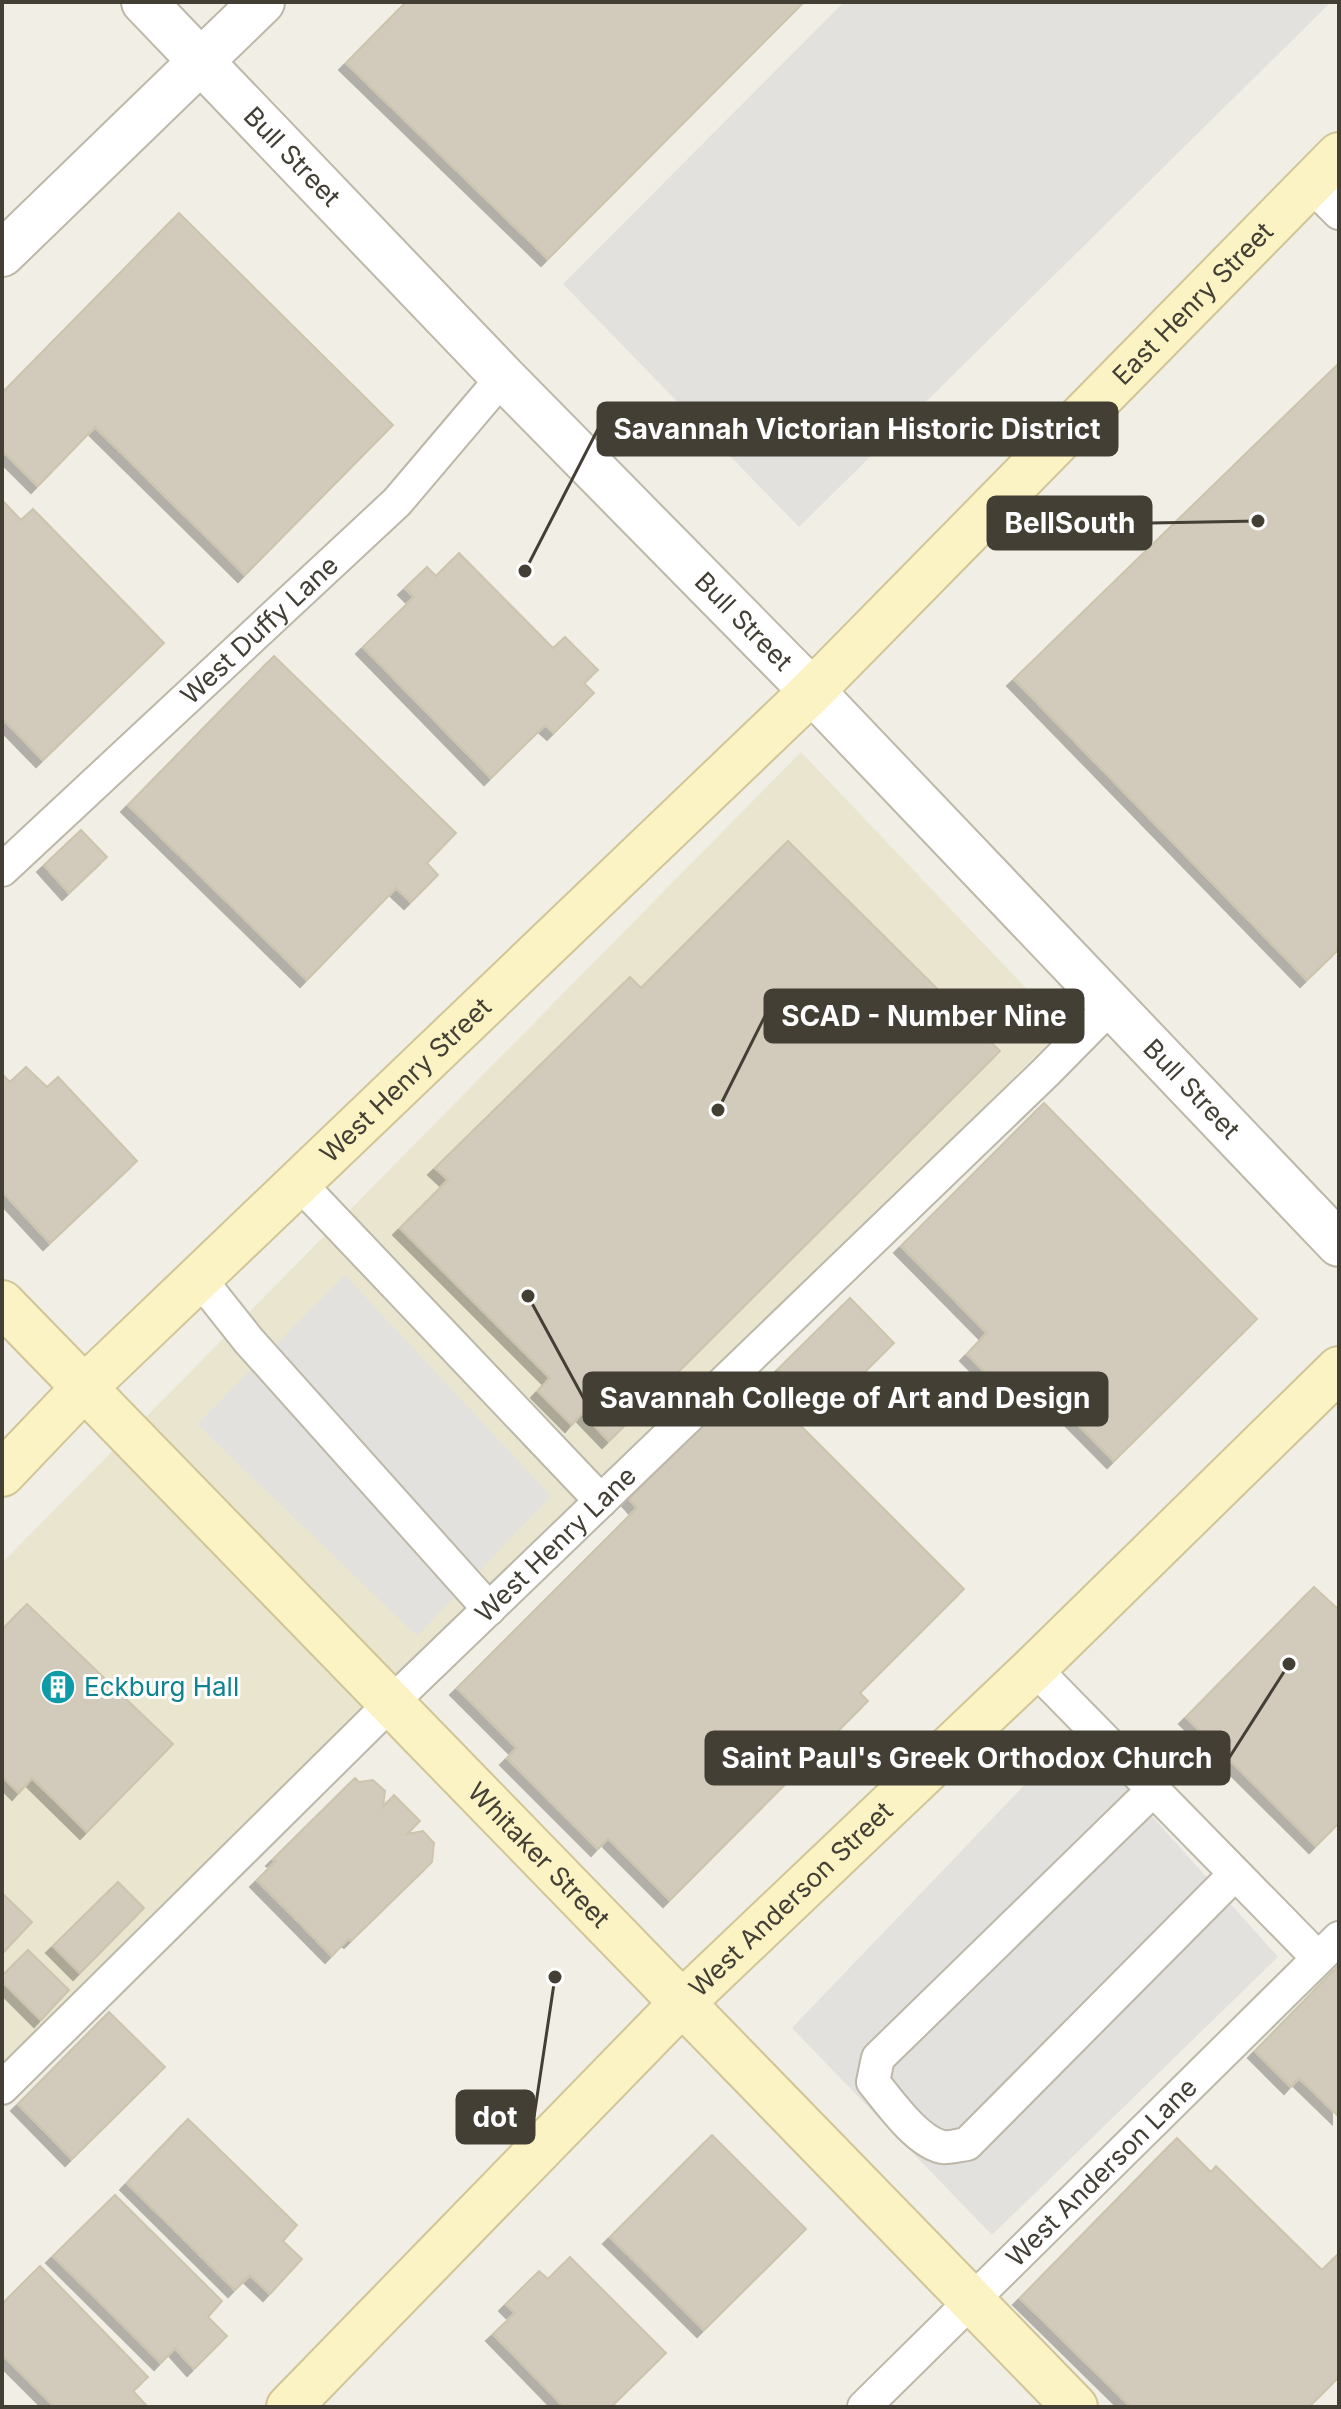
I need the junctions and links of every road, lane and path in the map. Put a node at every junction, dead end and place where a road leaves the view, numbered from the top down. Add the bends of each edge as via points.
1 (144, 2) edge
2 (262, 2) edge
3 (199, 61) junction
4 (1329, 184) edge
5 (2, 254) edge
6 (503, 377) junction
7 (812, 691) junction
8 (2, 870) edge
9 (1113, 1004) junction
10 (299, 1183) junction
11 (1339, 1244) edge
12 (199, 1278) junction
13 (2, 1303) edge
14 (1339, 1369) edge
15 (84, 1388) junction
16 (2, 1474) edge
17 (601, 1501) junction
18 (489, 1609) junction
19 (1034, 1668) junction
20 (391, 1703) junction
21 (1152, 1791) junction
22 (1235, 1874) junction
23 (1329, 1948) edge
24 (682, 2003) junction
25 (2, 2088) edge
26 (970, 2299) junction
27 (289, 2407) edge
28 (864, 2407) edge
29 (1075, 2407) edge

1 - 3 street, Bull Street
2 - 3 street
3 - 5 street
3 - 6 street, Bull Street
4 - 7 main road, East Henry Street
6 - 7 street, Bull Street
6 - 8 lane, West Duffy Lane via 397,502
7 - 9 street, Bull Street
7 - 10 main road, West Henry Street
9 - 11 street, Bull Street
9 - 17 lane, West Henry Lane
10 - 12 main road, West Henry Street
10 - 17 lane
12 - 15 main road, West Henry Street
12 - 18 lane
13 - 15 main road, Whitaker Street
14 - 19 main road, West Anderson Street
15 - 16 main road, West Henry Street
15 - 20 main road, Whitaker Street
17 - 18 lane, West Henry Lane
18 - 20 lane, West Henry Lane
19 - 21 lane
19 - 24 main road, West Anderson Street
20 - 24 main road, Whitaker Street
20 - 25 lane, West Henry Lane
21 - 22 lane
21 - 22 lane via 878,2058 873,2082 898,2113 927,2141 944,2147 967,2144
22 - 23 lane
23 - 26 lane, West Anderson Lane
24 - 26 main road, Whitaker Street
24 - 27 main road, West Anderson Street
26 - 28 lane, West Anderson Lane
26 - 29 main road, Whitaker Street

